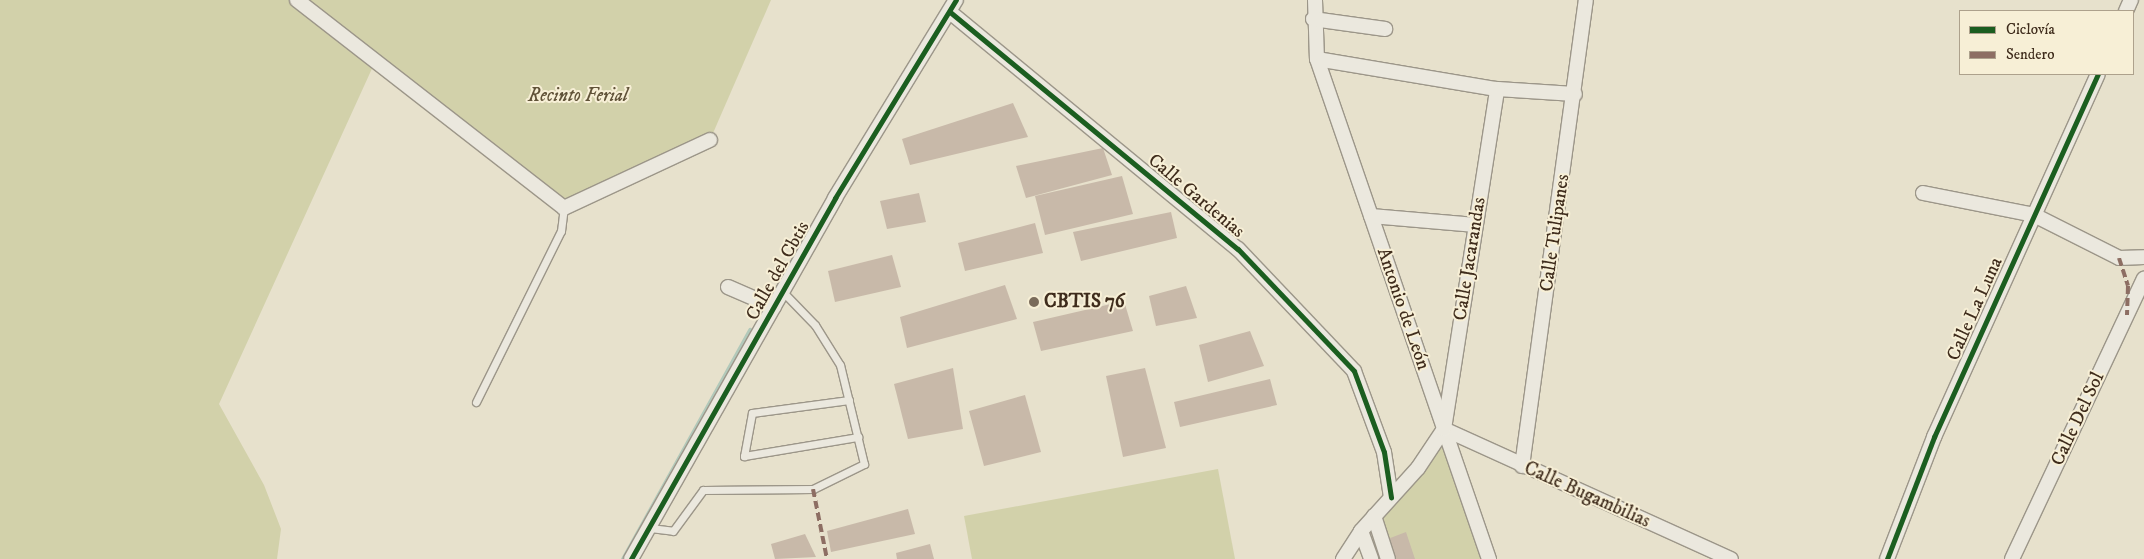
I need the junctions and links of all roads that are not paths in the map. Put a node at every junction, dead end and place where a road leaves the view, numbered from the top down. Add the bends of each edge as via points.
1 (297, 0) edge
2 (1315, 0) edge
3 (1586, 0) edge
4 (953, 6) edge
5 (1313, 19) junction
6 (1384, 29) dead end
7 (1318, 59) junction
8 (2098, 75) edge
9 (1497, 89) junction
10 (1575, 94) junction
11 (710, 140) dead end
12 (1923, 193) dead end
13 (564, 208) junction
14 (2034, 215) junction
15 (1371, 216) junction
16 (1476, 225) junction
17 (2144, 257) edge
18 (2144, 278) edge
19 (728, 287) dead end
20 (783, 292) junction
21 (774, 308) junction
22 (849, 400) junction
23 (476, 402) dead end
24 (1444, 429) junction
25 (858, 437) junction
26 (1522, 466) junction
27 (1391, 498) junction
28 (1374, 516) junction
29 (650, 528) junction
30 (1361, 531) junction
31 (631, 559) edge
32 (1343, 559) edge
33 (1370, 559) edge
34 (1388, 559) edge
35 (1489, 559) edge
36 (1731, 559) edge
37 (1887, 559) edge
38 (2012, 559) edge

1 - 13 street
2 - 5 street, Antonio de León
3 - 10 street, Calle Tulipanes
4 - 20 street, Calle del Cbtis
4 - 27 street, Calle Gardenias via 1238,249 1354,371 1384,452
5 - 6 street
5 - 7 street, Antonio de León
7 - 9 street
7 - 15 street, Antonio de León
8 - 14 street, Calle La Luna
9 - 10 street
9 - 16 street, Calle Jacarandas
10 - 26 street, Calle Tulipanes
11 - 13 street
12 - 14 street
13 - 23 lane via 561,232
14 - 17 street via 2119,258
14 - 37 street, Calle La Luna via 1934,437
15 - 16 street
15 - 24 street, Antonio de León
16 - 24 street, Calle Jacarandas
18 - 38 street, Calle Del Sol
19 - 21 street
20 - 21 street, Calle del Cbtis
20 - 22 lane via 815,325 840,366
21 - 29 street, Calle del Cbtis
22 - 25 lane
22 - 25 lane via 752,414 744,456
24 - 26 street, Calle Bugambilias
24 - 27 street via 1418,468
24 - 35 street, Antonio de León
25 - 29 lane via 864,464 812,489 703,490 673,531
26 - 36 street, Calle Bugambilias
27 - 28 street
28 - 30 street
28 - 34 street
29 - 31 street, Calle del Cbtis
30 - 32 street
30 - 33 street

